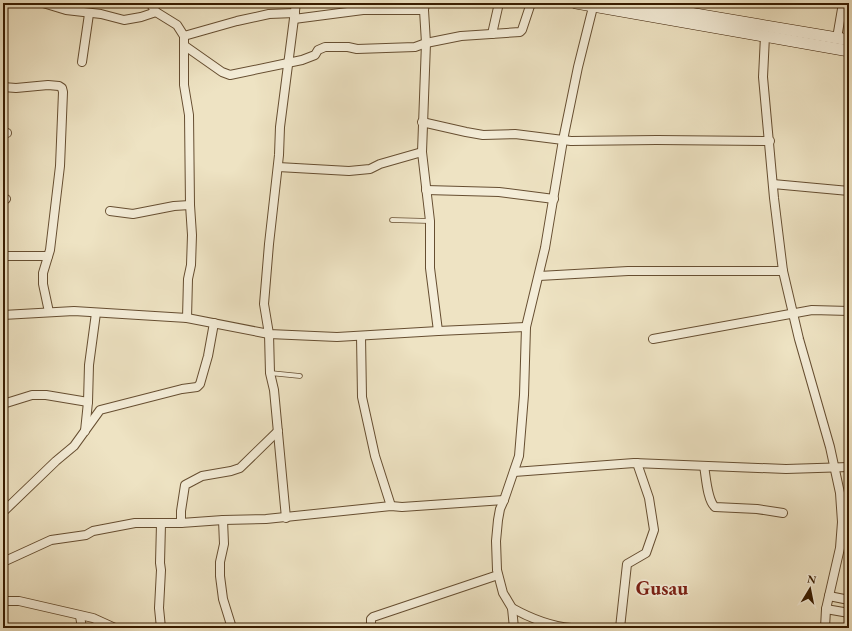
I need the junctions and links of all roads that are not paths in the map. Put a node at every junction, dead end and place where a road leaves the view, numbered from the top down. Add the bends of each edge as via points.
1 (44, 3) edge
2 (150, 3) edge
3 (296, 3) edge
4 (499, 3) edge
5 (531, 3) edge
6 (576, 3) edge
7 (631, 3) edge
8 (843, 3) edge
9 (423, 5) edge
10 (593, 5) edge
11 (156, 12) junction
12 (89, 14) junction
13 (294, 16) junction
14 (492, 34) junction
15 (184, 36) junction
16 (766, 36) junction
17 (836, 38) junction
18 (849, 40) edge
19 (426, 43) junction
20 (185, 46) junction
21 (849, 51) edge
22 (82, 62) dead end
23 (288, 62) junction
24 (3, 87) edge
25 (422, 122) junction
26 (563, 140) junction
27 (770, 141) junction
28 (422, 152) junction
29 (278, 167) junction
30 (773, 184) junction
31 (426, 190) junction
32 (849, 191) edge
33 (554, 199) junction
34 (190, 205) junction
35 (110, 211) dead end
36 (392, 220) dead end
37 (430, 221) junction
38 (3, 256) edge
39 (48, 256) junction
40 (783, 271) junction
41 (539, 276) junction
42 (849, 311) edge
43 (49, 312) junction
44 (96, 312) junction
45 (793, 313) junction
46 (3, 315) edge
47 (186, 318) junction
48 (214, 323) junction
49 (526, 327) junction
50 (438, 331) junction
51 (269, 334) junction
52 (361, 336) junction
53 (653, 339) dead end
54 (270, 373) junction
55 (300, 376) dead end
56 (88, 402) junction
57 (3, 404) edge
58 (278, 431) junction
59 (85, 432) junction
60 (638, 463) junction
61 (704, 466) junction
62 (849, 467) edge
63 (834, 468) junction
64 (514, 472) junction
65 (504, 500) junction
66 (391, 506) junction
67 (3, 512) edge
68 (783, 513) dead end
69 (286, 518) junction
70 (223, 520) junction
71 (161, 524) junction
72 (181, 524) junction
73 (3, 562) edge
74 (498, 575) junction
75 (829, 596) junction
76 (849, 600) edge
77 (3, 601) edge
78 (512, 608) junction
79 (826, 609) junction
80 (849, 613) edge
81 (80, 616) junction
82 (82, 628) edge
83 (115, 628) edge
84 (161, 628) edge
85 (232, 628) edge
86 (371, 628) edge
87 (514, 628) edge
88 (571, 628) edge
89 (620, 628) edge
90 (825, 628) edge

1 - 12 street
2 - 11 street
3 - 13 street
4 - 14 street
5 - 14 street via 520,32
6 - 10 street
7 - 17 street
8 - 17 street
9 - 13 street
9 - 19 street
10 - 16 street
10 - 26 street
11 - 12 street via 141,18 124,20 101,14
11 - 15 street via 177,25
12 - 22 street
13 - 15 street via 269,14
13 - 23 street
14 - 19 street via 461,36
15 - 20 street
16 - 21 street
16 - 27 street via 763,77
17 - 18 street
19 - 23 street via 415,47 325,47 318,50 315,55
19 - 25 street
20 - 23 street via 230,75
20 - 34 street via 184,85 189,115
23 - 29 street
24 - 39 street via 62,88 60,166
25 - 26 street via 483,135 515,134
25 - 28 street
26 - 27 street
26 - 33 street
27 - 30 street
28 - 29 street via 370,169 349,171
28 - 31 street
29 - 51 street via 264,304
30 - 32 street
30 - 40 street
31 - 33 street via 499,192
31 - 37 street
33 - 41 street
34 - 35 street via 134,214
34 - 47 street via 191,265
36 - 37 lane
37 - 50 street via 430,268
38 - 39 street
39 - 43 street via 43,284
40 - 41 street via 628,271
40 - 45 street
41 - 49 street
42 - 45 street via 812,310
43 - 44 street
43 - 46 street
44 - 47 street
44 - 56 street via 89,365
45 - 53 street
45 - 63 street
47 - 48 street
48 - 51 street
48 - 59 street via 208,356 197,387 104,408
49 - 50 street
49 - 64 street via 522,427 519,456
50 - 52 street
51 - 52 street
51 - 54 street
52 - 66 street via 362,397 375,456
54 - 55 lane
54 - 58 street
56 - 57 street via 32,395
56 - 59 street
58 - 69 street
58 - 72 street via 240,468 202,476 185,485
59 - 67 street via 74,446
60 - 61 street
60 - 64 street
60 - 89 street via 649,498 654,530 646,553 627,564
61 - 63 street
61 - 68 street via 710,498 715,507
62 - 63 street
63 - 75 street via 840,493 842,522 840,548
64 - 65 street
65 - 66 street
65 - 74 street via 497,527
66 - 69 street
69 - 70 street
70 - 72 street
70 - 85 street via 224,544 220,576 223,599
71 - 72 street
71 - 73 street via 135,523 93,531 86,536 51,540
71 - 84 street
74 - 78 street via 503,593
74 - 86 street via 373,617 370,619
75 - 76 street
75 - 79 street
77 - 81 street via 19,601
78 - 87 street
78 - 88 street via 531,619
79 - 80 street
79 - 90 street
81 - 82 street
81 - 83 street via 93,618

